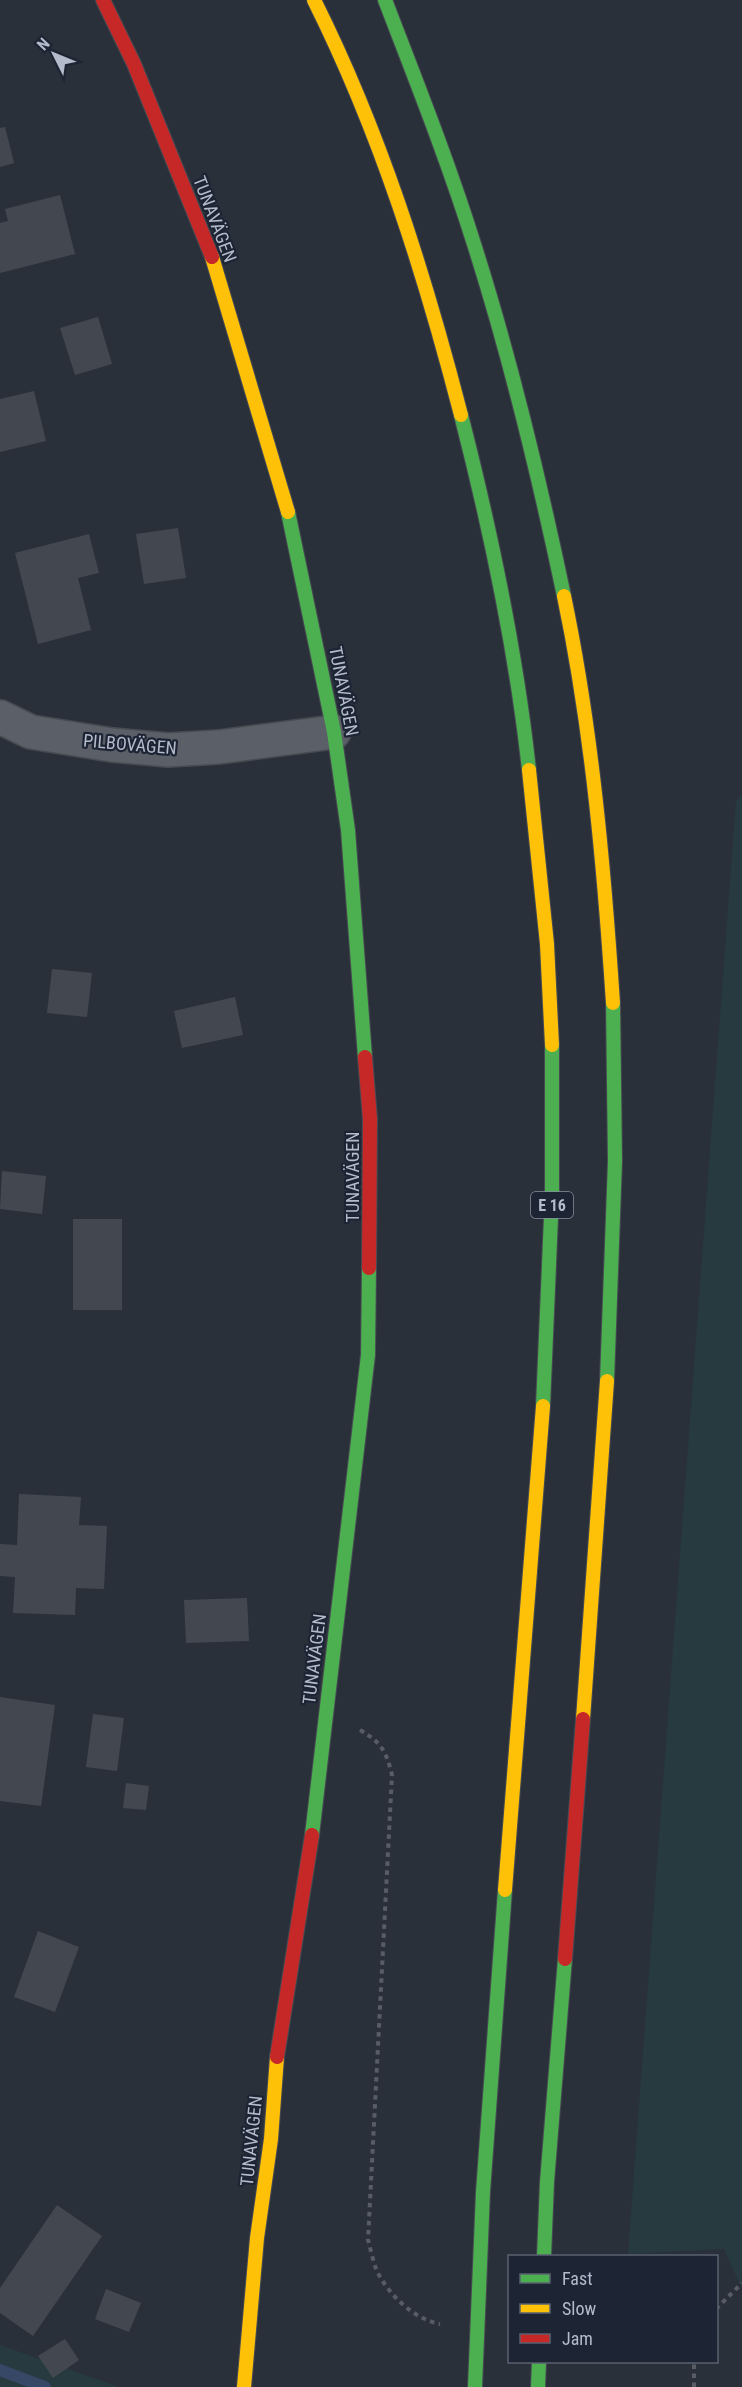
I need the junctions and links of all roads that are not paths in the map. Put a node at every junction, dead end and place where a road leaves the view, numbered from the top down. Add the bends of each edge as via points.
1 (103, 0) edge
2 (314, 0) edge
3 (385, 0) edge
4 (0, 717) edge
5 (334, 732) junction
6 (544, 2255) edge
7 (539, 2363) edge
8 (244, 2387) edge
9 (475, 2387) edge
10 (538, 2387) edge

1 - 5 main road, TUNAVÄGEN via 134,64 209,248 279,476
2 - 9 main road, E 16 via 339,48 399,207 465,428 513,653 542,882 550,998 554,1133 548,1317 493,2050
3 - 6 main road via 459,193 526,419 575,650 606,897 616,1142 610,1345
4 - 5 street, PILBOVÄGEN via 31,732 168,750
5 - 8 main road, TUNAVÄGEN via 348,830 370,1119 368,1355 312,1833 279,2038
7 - 10 main road

